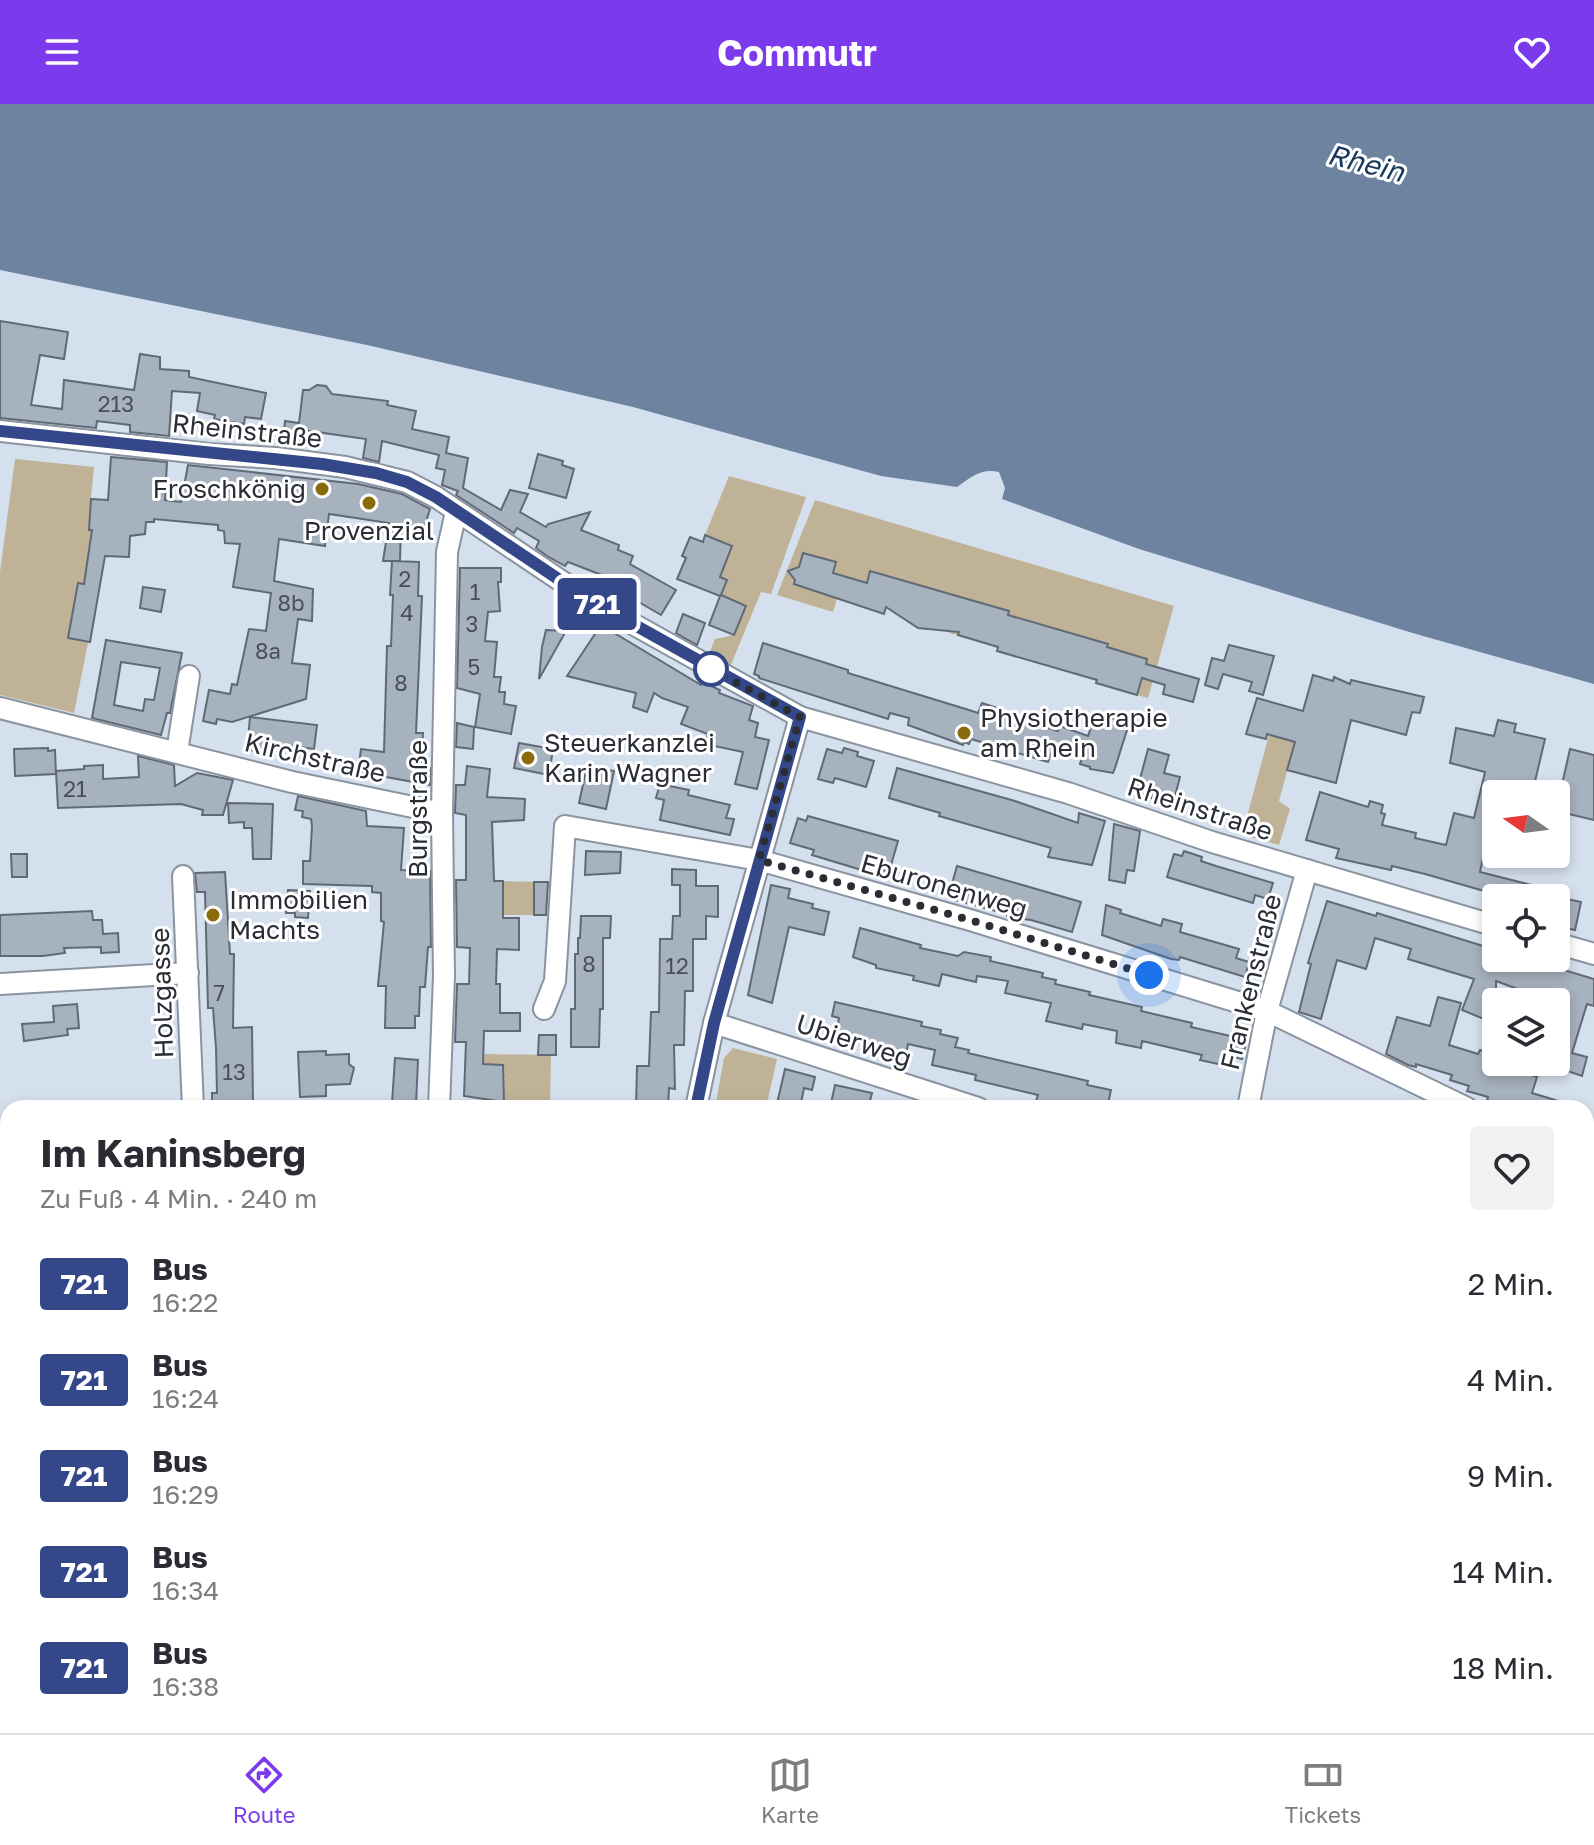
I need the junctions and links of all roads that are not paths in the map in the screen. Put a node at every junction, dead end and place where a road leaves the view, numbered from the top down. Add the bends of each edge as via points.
1 (0, 431) edge
2 (456, 512) junction
3 (189, 676) dead end
4 (0, 708) edge
5 (800, 717) junction
6 (177, 752) junction
7 (442, 813) junction
8 (759, 860) junction
9 (1307, 870) junction
10 (183, 876) dead end
11 (1482, 922) edge
12 (1570, 947) edge
13 (1594, 954) edge
14 (188, 973) junction
15 (0, 984) edge
16 (544, 1009) dead end
17 (1267, 1011) junction
18 (714, 1023) junction
19 (193, 1100) edge
20 (439, 1100) edge
21 (698, 1100) edge
22 (953, 1100) edge
23 (1250, 1100) edge
24 (1451, 1100) edge

1 - 2 street, Rheinstraße via 345,467 407,482
2 - 5 street, Rheinstraße via 588,599
2 - 7 street, Burgstraße via 447,552
3 - 6 street
4 - 6 street, Kirchstraße
5 - 8 street
5 - 9 street, Rheinstraße via 1068,793
6 - 7 street, Kirchstraße
7 - 20 street, Burgstraße
8 - 16 street, Eburonenweg via 565,826 555,981
8 - 17 street, Eburonenweg
8 - 18 street
9 - 11 street, Rheinstraße
9 - 17 street, Frankenstraße
10 - 14 street, Holzgasse
12 - 13 street
14 - 15 street
14 - 19 street, Holzgasse
17 - 23 street, Frankenstraße
17 - 24 street, Eburonenweg
18 - 21 street
18 - 22 street, Ubierweg

